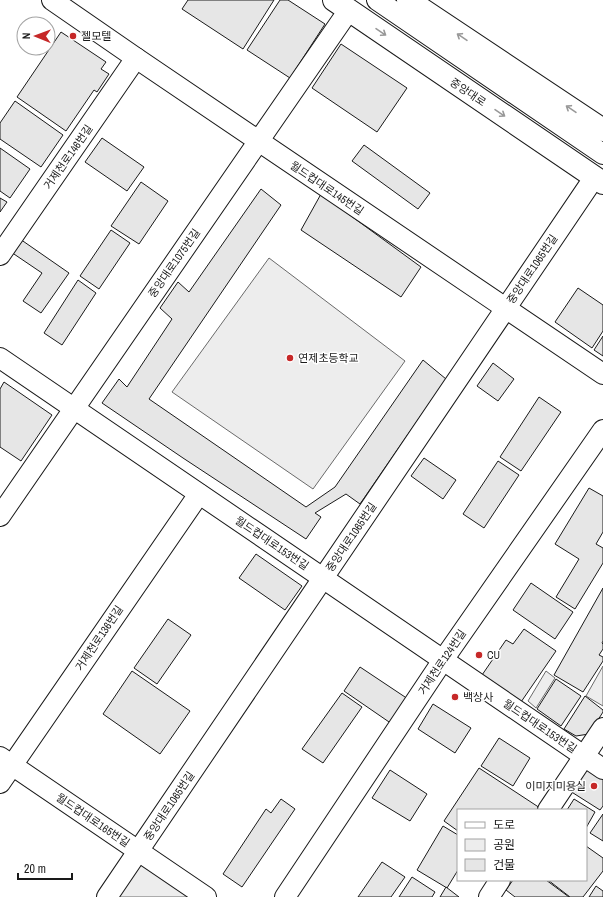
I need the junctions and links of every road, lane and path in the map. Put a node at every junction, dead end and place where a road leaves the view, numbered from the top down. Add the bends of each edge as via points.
1 (52, 0) edge
2 (378, 0) edge
3 (408, 0) edge
4 (341, 5) edge
5 (136, 58) junction
6 (603, 130) edge
7 (259, 142) junction
8 (603, 154) edge
9 (599, 181) edge
10 (0, 255) edge
11 (506, 308) junction
12 (0, 358) edge
13 (603, 374) edge
14 (73, 408) junction
15 (603, 430) edge
16 (199, 494) junction
17 (0, 516) edge
18 (323, 578) junction
19 (443, 660) junction
20 (603, 728) edge
21 (584, 756) junction
22 (6, 762) edge
23 (603, 769) edge
24 (0, 783) edge
25 (549, 809) edge
26 (138, 851) junction
27 (499, 881) edge
28 (107, 897) edge
29 (206, 897) edge
30 (285, 897) edge
31 (489, 897) edge

1 - 5 street, 월드컵대로145번길
2 - 8 street
6 -> 3 main road
4 - 7 street, 중앙대로1075번길
4 -> 9 main road, 중앙대로
5 - 7 street, 월드컵대로145번길
5 - 10 street, 거제천로146번길
7 - 11 street, 월드컵대로145번길
7 - 14 street, 중앙대로1075번길
9 - 11 street, 중앙대로1065번길
11 - 13 street, 월드컵대로145번길
11 - 18 street, 중앙대로1065번길
12 - 14 street, 월드컵대로153번길
14 - 16 street, 월드컵대로153번길
14 - 17 street, 중앙대로1075번길
15 - 19 street, 거제천로124번길
16 - 18 street, 월드컵대로153번길
16 - 22 street, 거제천로136번길
18 - 19 street, 월드컵대로153번길
18 - 26 street, 중앙대로1065번길
19 - 21 street, 월드컵대로153번길
19 - 30 street, 거제천로124번길
20 - 21 street
21 - 23 street, 월드컵대로153번길
21 - 25 street
22 - 24 street, 거제천로136번길
22 - 26 street, 월드컵대로165번길
26 - 28 street, 중앙대로1065번길
26 - 29 street, 월드컵대로165번길
27 - 31 street

